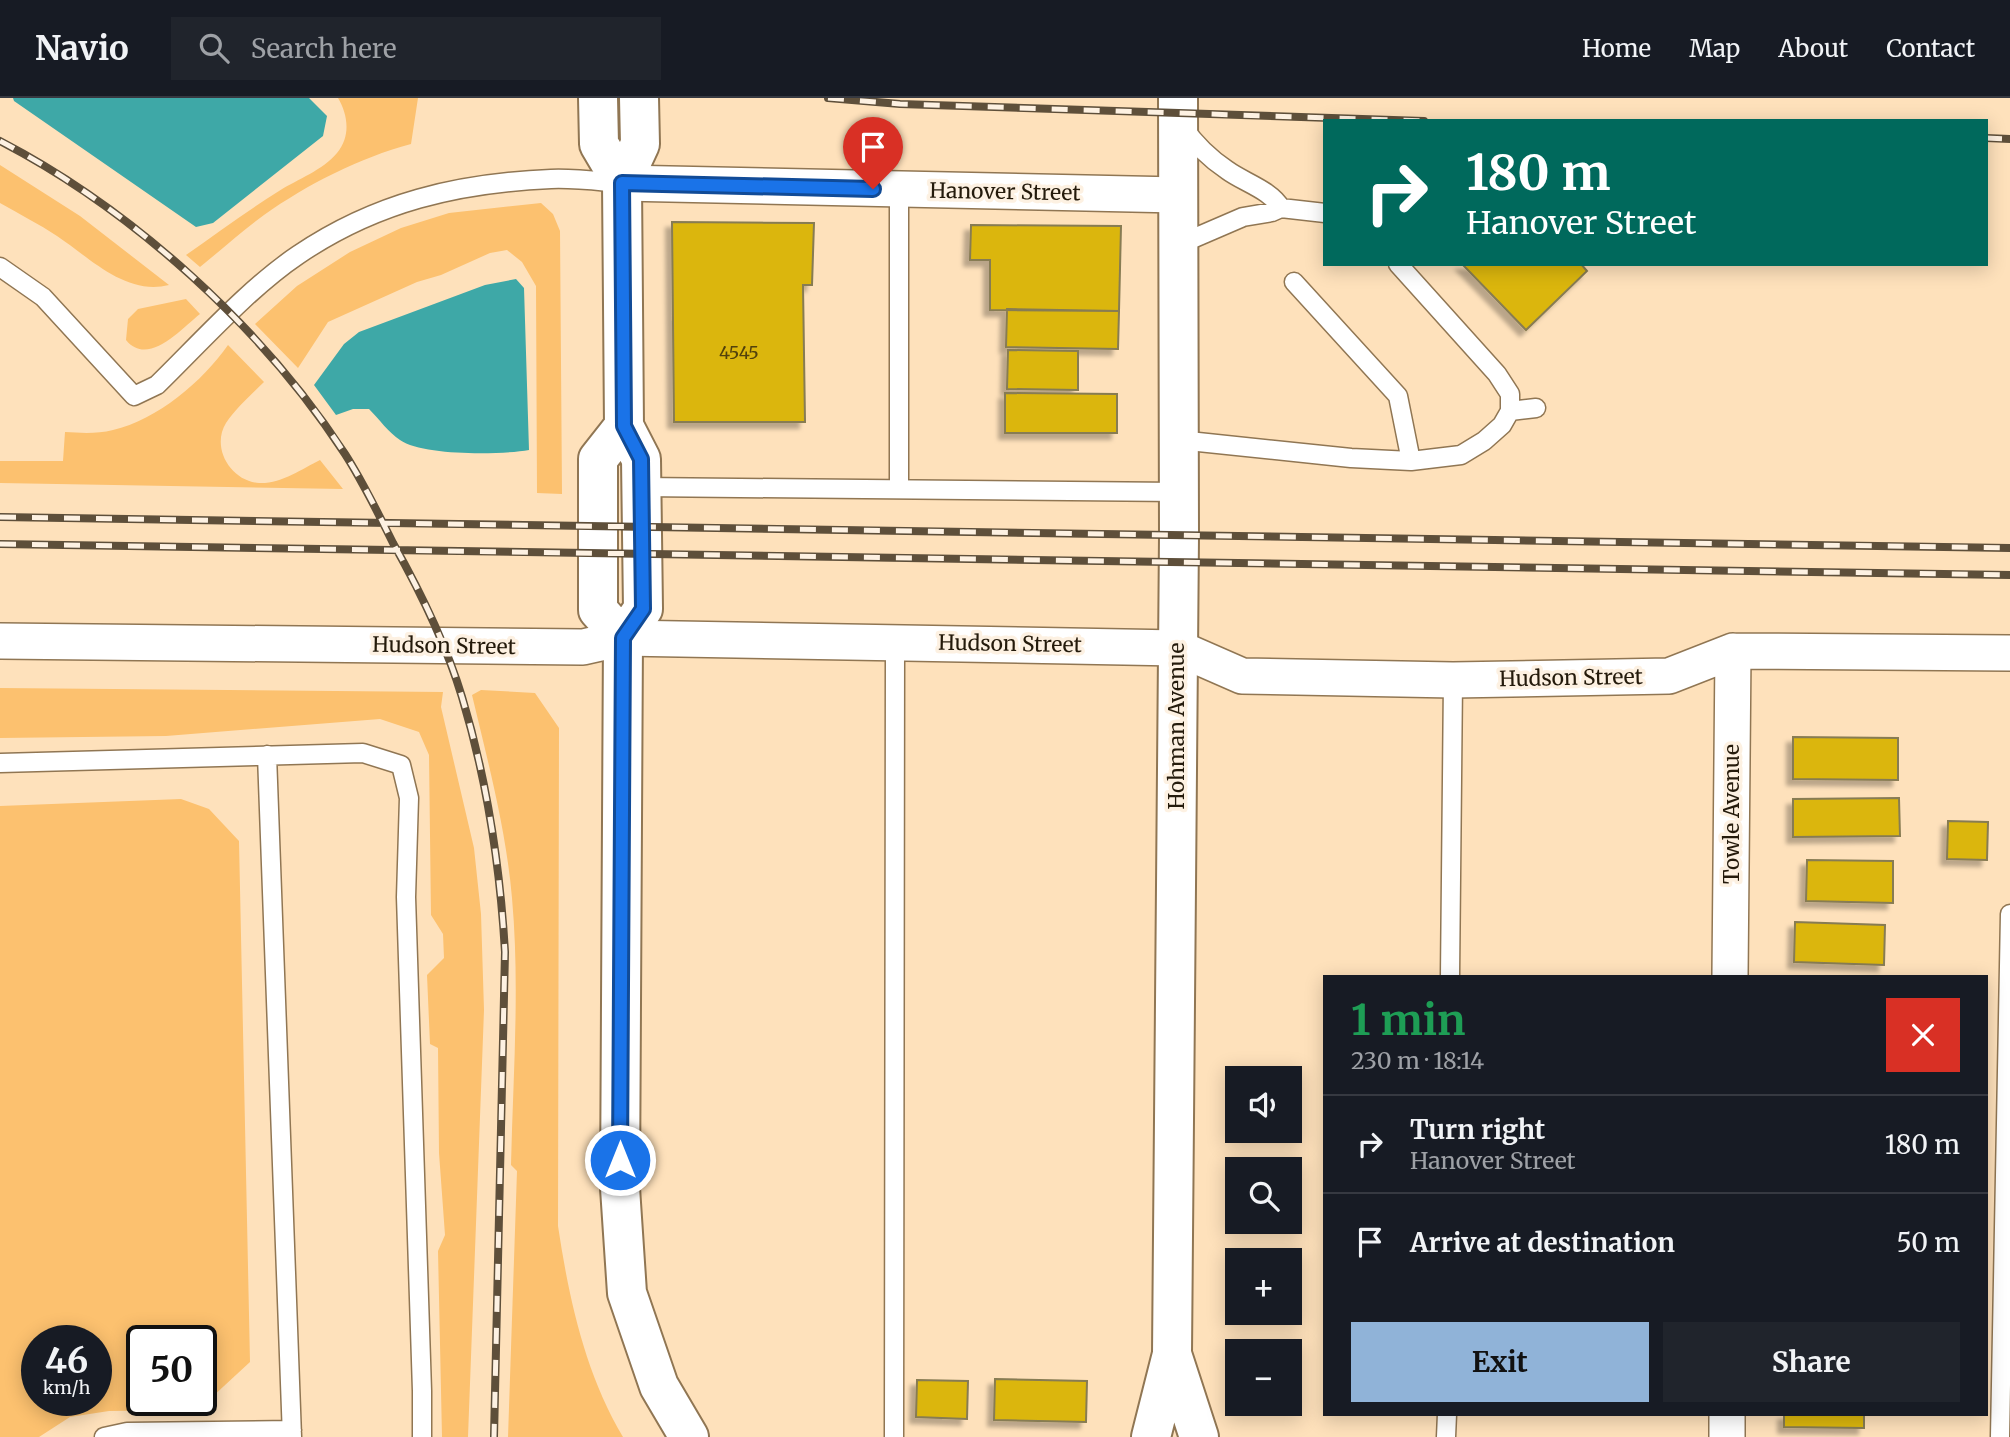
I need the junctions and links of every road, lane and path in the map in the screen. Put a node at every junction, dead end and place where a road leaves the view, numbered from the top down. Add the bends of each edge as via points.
1 (598, 98) edge
2 (639, 98) edge
3 (1178, 108) edge
4 (622, 183) junction
5 (899, 190) junction
6 (1178, 195) junction
7 (1281, 208) junction
8 (1323, 213) edge
9 (1178, 246) junction
10 (1400, 266) edge
11 (0, 267) edge
12 (1294, 282) dead end
13 (1536, 408) dead end
14 (1510, 411) junction
15 (624, 426) junction
16 (1179, 440) junction
17 (1411, 461) junction
18 (641, 487) junction
19 (899, 489) junction
20 (1179, 492) junction
21 (623, 638) junction
22 (0, 641) edge
23 (895, 642) junction
24 (1178, 648) junction
25 (1733, 651) junction
26 (2010, 653) edge
27 (1453, 680) junction
28 (267, 755) junction
29 (0, 763) edge
30 (2010, 914) edge
31 (1450, 975) edge
32 (1730, 975) edge
33 (1172, 1354) junction
34 (1447, 1416) edge
35 (1727, 1416) edge
36 (292, 1434) edge
37 (104, 1437) edge
38 (422, 1437) edge
39 (689, 1437) edge
40 (894, 1437) edge
41 (1151, 1437) edge
42 (1199, 1437) edge
43 (1446, 1437) edge
44 (1727, 1437) edge
45 (2000, 1437) edge

1 - 4 main road via 599,144
2 - 4 main road via 640,144
3 - 6 main road, Hohman Avenue
3 - 7 lane via 1196,146 1276,200
4 - 5 street, Hanover Street
4 - 11 lane via 552,179 474,186 419,197 382,211 298,255 157,386 134,396 43,297
4 - 15 main road
5 - 6 street, Hanover Street
5 - 19 lane
6 - 9 main road, Hohman Avenue
7 - 8 lane
7 - 9 lane via 1243,217
9 - 16 main road, Hohman Avenue
10 - 14 lane via 1497,374 1510,394
12 - 17 lane via 1398,396
13 - 14 lane
14 - 17 lane via 1502,425 1461,455
15 - 18 main road via 641,459
15 - 21 main road via 598,459 598,610
16 - 17 lane
16 - 20 main road, Hohman Avenue
18 - 19 lane
18 - 21 main road via 643,609
19 - 20 lane
20 - 24 main road, Hohman Avenue
21 - 22 street, Hudson Street via 583,647
21 - 23 street, Hudson Street
21 - 39 main road via 620,1188 628,1293 659,1386
23 - 24 street, Hudson Street
23 - 40 lane
24 - 27 street, Hudson Street via 1242,676
24 - 33 main road, Hohman Avenue
25 - 26 street, Hudson Street
25 - 27 street, Hudson Street via 1669,676
25 - 32 street, Towle Avenue
27 - 31 lane
28 - 29 lane
28 - 36 lane
28 - 38 lane via 363,753 401,765 409,797 406,897
30 - 45 lane
33 - 41 main road, Hohman Avenue
33 - 42 main road, Hohman Avenue
34 - 43 lane
35 - 44 street
36 - 37 lane via 127,1432

